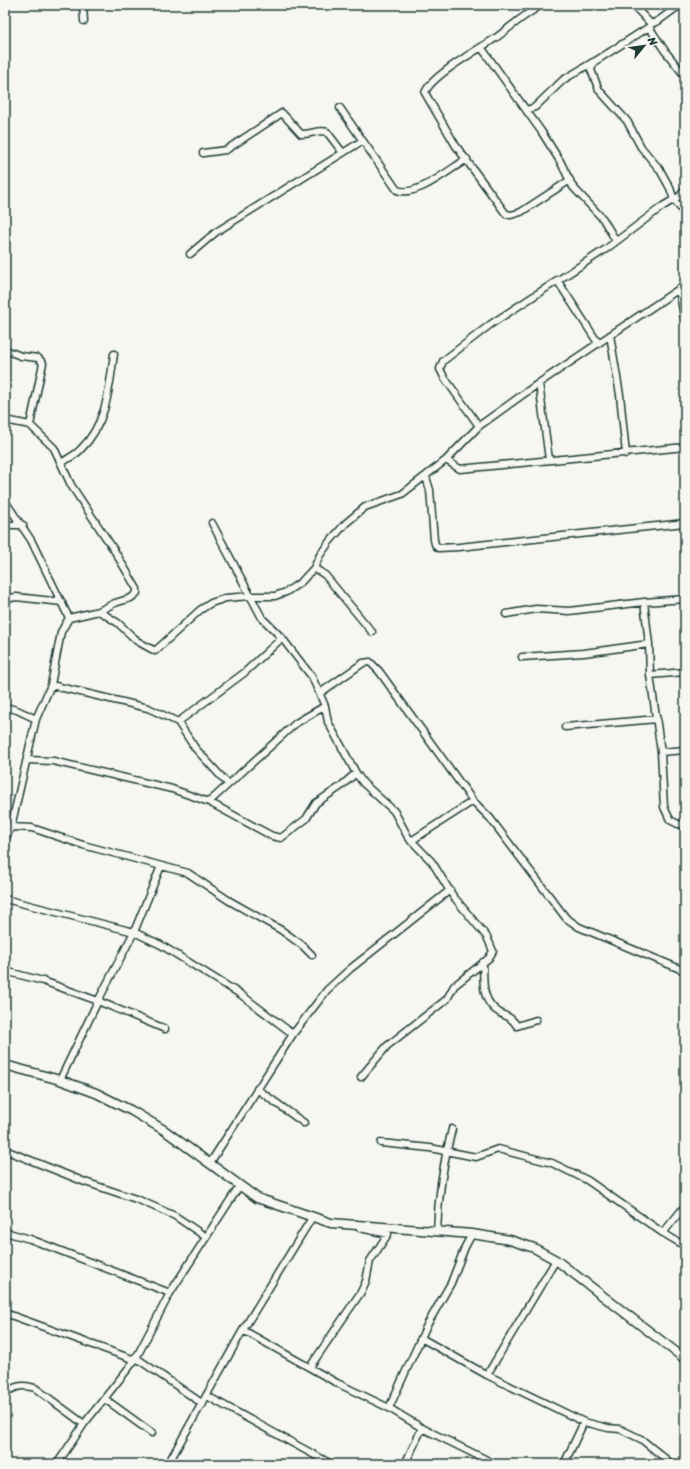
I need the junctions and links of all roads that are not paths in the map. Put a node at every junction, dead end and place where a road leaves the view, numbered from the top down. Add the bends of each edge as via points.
1 (83, 5) edge
2 (542, 5) edge
3 (633, 5) edge
4 (680, 5) edge
5 (84, 20) dead end
6 (650, 25) junction
7 (481, 47) junction
8 (594, 62) junction
9 (685, 76) edge
10 (340, 108) dead end
11 (527, 110) junction
12 (362, 141) junction
13 (203, 153) dead end
14 (344, 153) junction
15 (467, 159) junction
16 (570, 180) junction
17 (685, 189) edge
18 (675, 200) junction
19 (685, 215) edge
20 (616, 241) junction
21 (190, 254) dead end
22 (557, 280) junction
23 (683, 288) edge
24 (685, 322) edge
25 (610, 335) junction
26 (598, 344) junction
27 (5, 350) edge
28 (114, 354) dead end
29 (539, 383) junction
30 (5, 420) edge
31 (30, 425) junction
32 (479, 426) junction
33 (685, 447) edge
34 (626, 454) junction
35 (446, 460) junction
36 (550, 460) junction
37 (61, 463) junction
38 (426, 477) junction
39 (5, 502) edge
40 (212, 523) dead end
41 (685, 523) edge
42 (5, 525) edge
43 (23, 526) junction
44 (314, 568) junction
45 (250, 596) junction
46 (5, 599) edge
47 (685, 600) edge
48 (62, 602) junction
49 (644, 602) junction
50 (99, 611) junction
51 (506, 614) dead end
52 (69, 618) junction
53 (372, 632) dead end
54 (282, 638) junction
55 (649, 644) junction
56 (522, 657) dead end
57 (685, 672) edge
58 (650, 675) junction
59 (51, 684) junction
60 (320, 693) junction
61 (325, 706) junction
62 (5, 707) edge
63 (36, 719) junction
64 (657, 719) junction
65 (178, 722) junction
66 (565, 727) dead end
67 (685, 750) edge
68 (661, 752) junction
69 (27, 760) junction
70 (356, 773) junction
71 (228, 784) junction
72 (474, 801) junction
73 (210, 802) junction
74 (685, 825) edge
75 (11, 827) junction
76 (5, 840) edge
77 (411, 841) junction
78 (161, 866) junction
79 (450, 890) junction
80 (5, 899) edge
81 (134, 932) junction
82 (312, 955) dead end
83 (483, 962) junction
84 (5, 971) edge
85 (685, 971) edge
86 (98, 1001) junction
87 (536, 1020) dead end
88 (165, 1029) dead end
89 (293, 1034) junction
90 (5, 1065) edge
91 (361, 1077) dead end
92 (60, 1080) junction
93 (257, 1089) junction
94 (304, 1123) dead end
95 (452, 1129) dead end
96 (381, 1143) dead end
97 (5, 1150) edge
98 (446, 1152) junction
99 (210, 1163) junction
100 (240, 1185) junction
101 (685, 1206) edge
102 (313, 1216) junction
103 (331, 1223) junction
104 (5, 1232) edge
105 (437, 1232) junction
106 (663, 1233) junction
107 (472, 1234) junction
108 (206, 1236) junction
109 (685, 1246) edge
110 (556, 1260) junction
111 (170, 1293) junction
112 (5, 1313) edge
113 (243, 1330) junction
114 (421, 1338) junction
115 (135, 1358) junction
116 (685, 1360) edge
117 (310, 1367) junction
118 (487, 1374) junction
119 (5, 1389) edge
120 (207, 1396) junction
121 (105, 1399) junction
122 (203, 1404) junction
123 (389, 1408) junction
124 (584, 1422) junction
125 (84, 1424) junction
126 (422, 1428) junction
127 (152, 1433) dead end
128 (170, 1463) edge
129 (57, 1464) edge
130 (331, 1464) edge
131 (404, 1464) edge
132 (494, 1464) edge
133 (564, 1464) edge
134 (672, 1464) edge

1 - 5 street
2 - 7 street
3 - 6 street
4 - 6 street
6 - 8 street
6 - 9 street via 664,51
7 - 11 street
7 - 15 street via 457,62 430,85 425,94 456,146
8 - 11 street via 563,80 535,107
8 - 18 street via 591,66 591,75 599,90 627,121 641,147 660,170
10 - 12 street
11 - 16 street
12 - 14 street
12 - 15 street via 397,190 402,192 417,190
13 - 14 street via 226,150 282,113 301,134 323,130 327,132
14 - 21 street via 216,232
15 - 16 street via 502,209 511,216
16 - 20 street via 573,187 603,219
17 - 18 street
18 - 19 street
18 - 20 street
20 - 22 street
22 - 26 street
22 - 32 street via 491,324 443,361 440,369 444,377
23 - 24 street
23 - 25 street
25 - 26 street
25 - 34 street
26 - 29 street
27 - 31 street via 38,358 43,363
28 - 37 street via 107,398 97,429 80,450
29 - 32 street
29 - 36 street
30 - 31 street
31 - 37 street via 54,448
32 - 35 street
33 - 34 street
34 - 36 street
35 - 36 street via 460,469
35 - 38 street
37 - 50 street via 71,485 137,589 132,598
38 - 41 street via 430,490 434,544 438,548
38 - 44 street via 402,494 365,507 330,541
39 - 43 street
40 - 45 street
42 - 43 street
43 - 48 street
44 - 45 street via 301,582 286,592 275,596
44 - 53 street via 325,575
45 - 50 street via 226,598 211,603 155,651 136,641 118,623
45 - 54 street via 262,618
46 - 48 street via 16,597
47 - 49 street
48 - 52 street
49 - 51 street via 592,609 536,609
49 - 55 street
50 - 52 street
52 - 59 street via 61,632
54 - 60 street via 312,677
54 - 65 street via 244,673
55 - 56 street via 584,653
55 - 58 street
57 - 58 street
58 - 64 street
59 - 63 street
59 - 65 street via 148,708
60 - 61 street
60 - 72 street via 364,663 370,662
61 - 70 street via 328,722
61 - 71 street via 296,723
62 - 63 street
63 - 69 street
64 - 66 street
64 - 68 street
65 - 71 street via 195,748
67 - 68 street
68 - 74 street via 664,807 670,820
69 - 73 street via 53,761 99,771 172,789
69 - 75 street
70 - 73 street via 316,803 306,819 280,838
70 - 77 street via 363,783 394,811
71 - 73 street
72 - 77 street
72 - 85 street via 490,818 566,918 579,927
75 - 76 street
75 - 78 street via 32,828
77 - 79 street via 429,858
78 - 81 street
78 - 82 street via 188,873 228,900 281,930
79 - 83 street via 487,937 493,951
79 - 89 street via 327,990
80 - 81 street
81 - 86 street
81 - 89 street via 192,962
83 - 87 street via 483,988 494,1009 512,1018 517,1026
83 - 91 street via 454,986 447,999 387,1046
84 - 86 street via 43,981
86 - 88 street
86 - 92 street
89 - 93 street
90 - 92 street
92 - 99 street via 96,1093 132,1111
93 - 94 street
93 - 99 street
95 - 98 street
96 - 98 street
97 - 108 street via 85,1182 139,1200 175,1216
98 - 105 street via 439,1194
98 - 106 street via 476,1157 498,1148 552,1162 587,1180
99 - 100 street
100 - 102 street via 256,1198
100 - 108 street
101 - 106 street
102 - 103 street
102 - 113 street
103 - 105 street
103 - 117 street via 388,1234 370,1261 361,1292
104 - 111 street via 30,1239
105 - 107 street
106 - 109 street
107 - 110 street via 510,1240 534,1248
107 - 114 street via 451,1283
108 - 111 street
110 - 116 street
110 - 118 street
111 - 115 street
112 - 115 street
113 - 117 street
113 - 120 street
114 - 118 street
114 - 123 street
115 - 121 street
115 - 122 street
117 - 123 street
118 - 124 street
119 - 125 street via 10,1390 17,1386 35,1388
120 - 122 street
120 - 130 street
121 - 125 street
121 - 127 street
122 - 128 street
123 - 126 street
124 - 133 street
124 - 134 street via 620,1429 641,1439
125 - 129 street
126 - 131 street
126 - 132 street

